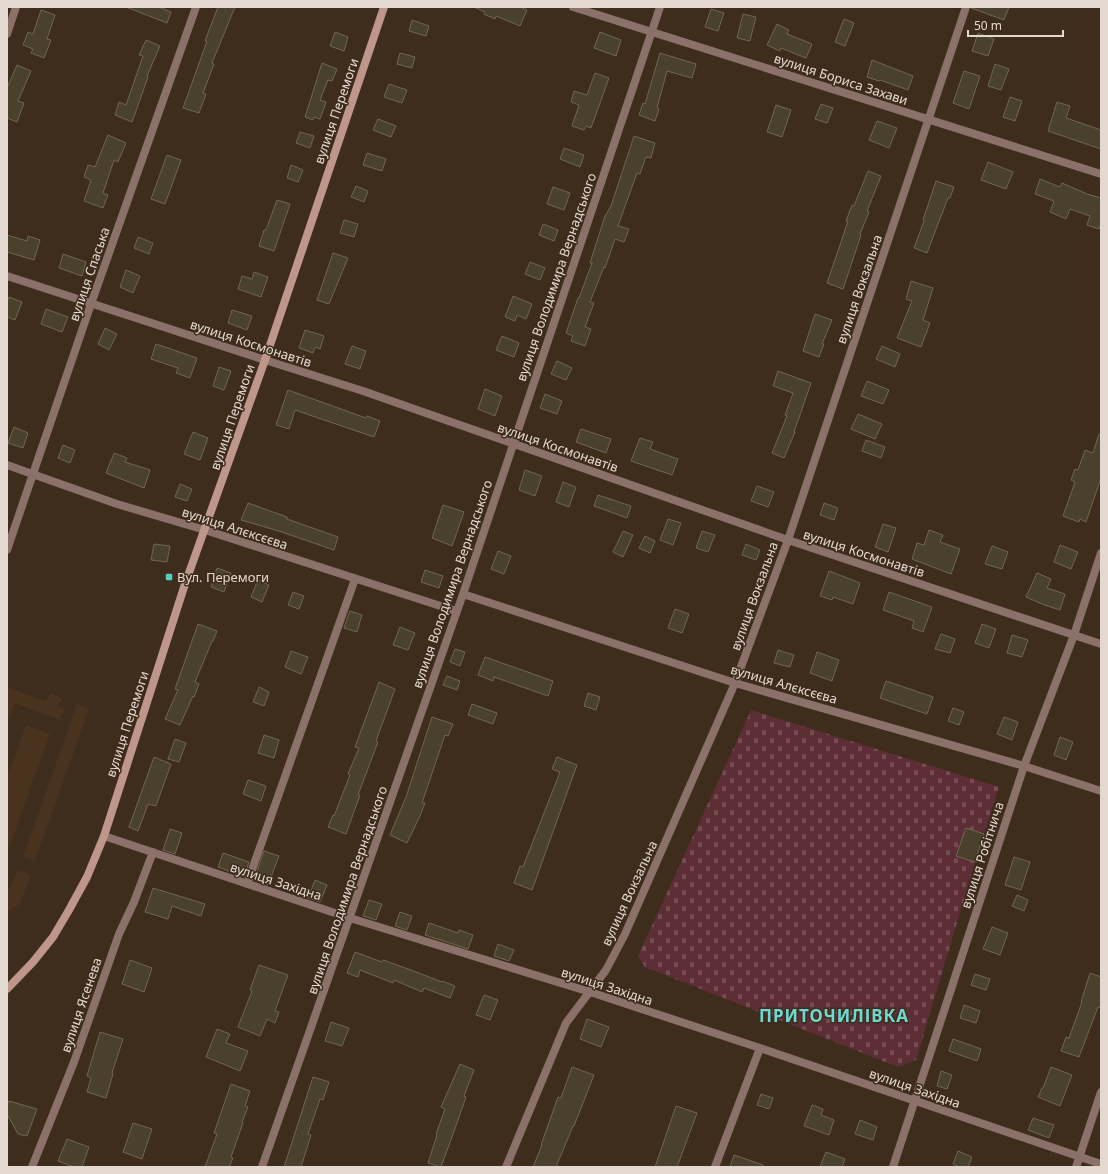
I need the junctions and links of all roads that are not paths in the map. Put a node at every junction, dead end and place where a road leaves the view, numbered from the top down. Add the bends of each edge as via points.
1 (16, 7) edge
2 (196, 7) edge
3 (384, 7) edge
4 (573, 7) edge
5 (660, 7) edge
6 (966, 7) edge
7 (652, 32) junction
8 (7, 34) edge
9 (929, 120) junction
10 (1101, 174) edge
11 (7, 276) edge
12 (91, 304) junction
13 (265, 360) junction
14 (512, 444) junction
15 (7, 465) edge
16 (34, 474) junction
17 (205, 530) junction
18 (788, 540) junction
19 (7, 550) edge
20 (1101, 553) edge
21 (355, 579) junction
22 (463, 594) junction
23 (456, 611) junction
24 (1074, 635) junction
25 (1101, 644) edge
26 (735, 682) junction
27 (1024, 766) junction
28 (1101, 791) edge
29 (104, 836) junction
30 (153, 852) junction
31 (247, 884) junction
32 (350, 918) junction
33 (7, 989) edge
34 (590, 992) junction
35 (760, 1048) junction
36 (1101, 1092) edge
37 (915, 1101) junction
38 (1079, 1158) junction
39 (1101, 1164) edge
40 (32, 1167) edge
41 (262, 1167) edge
42 (506, 1167) edge
43 (715, 1167) edge
44 (893, 1167) edge
45 (1076, 1167) edge

1 - 8 street
2 - 12 street, вулиця Спаська
3 - 13 main road, вулиця Перемоги
4 - 7 street, вулиця Бориса Захави
5 - 7 street, вулиця Володимира Вернадського
6 - 9 street, вулиця Вокзальна
7 - 9 street, вулиця Бориса Захави
7 - 14 street, вулиця Володимира Вернадського
9 - 10 street, вулиця Бориса Захави
9 - 18 street, вулиця Вокзальна
11 - 12 street, вулиця Космонавтів
12 - 13 street, вулиця Космонавтів
12 - 16 street, вулиця Спаська
13 - 14 street, вулиця Космонавтів via 363,391
13 - 17 main road, вулиця Перемоги
14 - 18 street, вулиця Космонавтів
14 - 22 street, вулиця Володимира Вернадського
15 - 16 street, вулиця Алєксєєва
16 - 17 street, вулиця Алєксєєва via 117,504
16 - 19 street, вулиця Спаська
17 - 21 street, вулиця Алєксєєва
17 - 29 main road, вулиця Перемоги via 185,584
18 - 24 street, вулиця Космонавтів
18 - 26 street, вулиця Вокзальна
20 - 24 street, вулиця Робітнича
21 - 23 street, вулиця Алєксєєва
21 - 31 street
22 - 23 street, вулиця Володимира Вернадського
22 - 26 street, вулиця Алєксєєва
23 - 32 street, вулиця Володимира Вернадського
24 - 25 street, вулиця Космонавтів
24 - 27 street, вулиця Робітнича
26 - 27 street, вулиця Алєксєєва
26 - 34 street, вулиця Вокзальна via 625,934 606,970
27 - 28 street, вулиця Алєксєєва
27 - 37 street, вулиця Робітнича
29 - 30 street, вулиця Західна
29 - 33 main road, вулиця Перемоги via 87,877 53,937
30 - 31 street, вулиця Західна
30 - 40 street, вулиця Ясенева via 119,934 74,1062
31 - 32 street, вулиця Західна
32 - 34 street, вулиця Західна
32 - 41 street, вулиця Володимира Вернадського
34 - 35 street, вулиця Західна
34 - 42 street, вулиця Вокзальна via 566,1024
35 - 37 street, вулиця Західна
35 - 43 street
36 - 38 street
37 - 38 street, вулиця Західна
37 - 44 street, вулиця Робітнича
38 - 39 street, вулиця Західна
38 - 45 street

